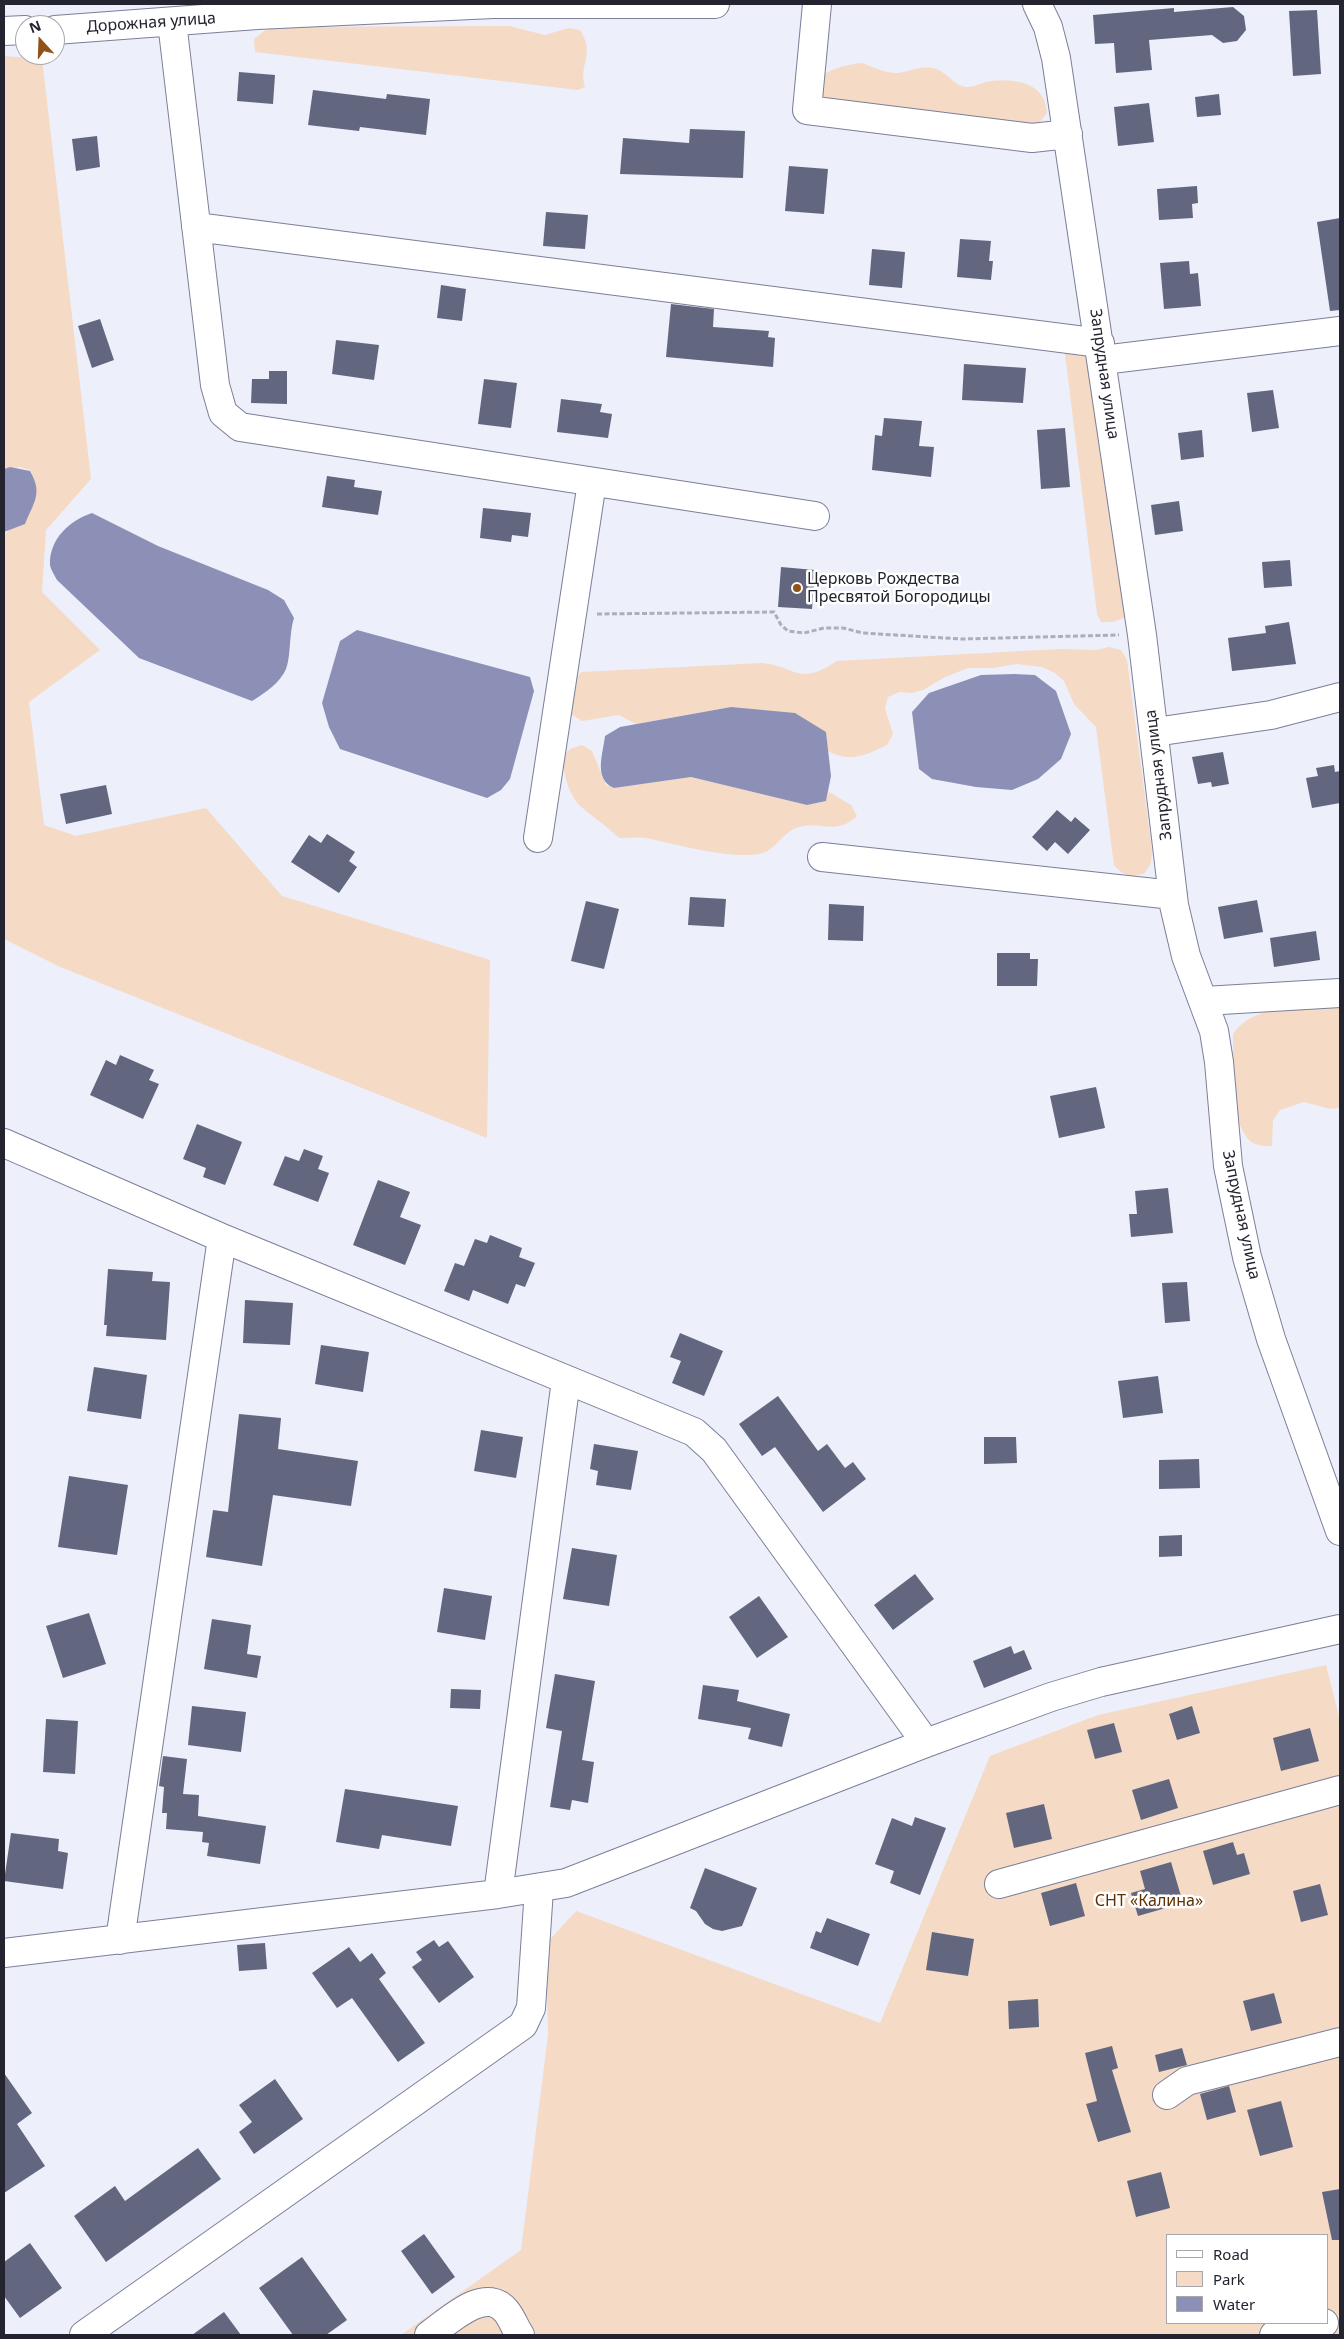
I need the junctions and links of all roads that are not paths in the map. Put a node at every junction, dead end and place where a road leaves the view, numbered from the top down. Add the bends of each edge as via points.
1 (493, 4) edge
2 (579, 4) edge
3 (715, 4) edge
4 (817, 4) edge
5 (1037, 4) edge
6 (172, 22) junction
7 (65, 30) edge
8 (1068, 134) junction
9 (196, 228) junction
10 (1340, 332) edge
11 (1101, 352) junction
12 (592, 482) junction
13 (815, 516) dead end
14 (1340, 697) edge
15 (1155, 732) junction
16 (538, 838) dead end
17 (822, 857) dead end
18 (1173, 895) junction
19 (1340, 993) edge
20 (1204, 1001) junction
21 (4, 1143) edge
22 (222, 1238) junction
23 (566, 1380) junction
24 (1340, 1531) edge
25 (1340, 1629) edge
26 (926, 1743) junction
27 (1340, 1790) edge
28 (999, 1884) dead end
29 (539, 1889) junction
30 (498, 1894) junction
31 (120, 1940) junction
32 (4, 1953) edge
33 (1340, 2042) edge
34 (1167, 2095) dead end
35 (1320, 2324) edge
36 (84, 2335) edge
37 (429, 2335) edge
38 (520, 2335) edge
39 (1274, 2335) edge

1 - 2 street, Дорожная улица
1 - 6 street, Дорожная улица
2 - 3 street, Дорожная улица
4 - 8 street via 807,110 1032,138
5 - 8 street, Запрудная улица via 1048,27 1056,58
6 - 7 street, Дорожная улица
6 - 9 street
8 - 11 street, Запрудная улица
9 - 11 street
9 - 12 street via 215,385 224,413 240,427
10 - 11 street
11 - 15 street, Запрудная улица
12 - 13 street
12 - 16 street
14 - 15 street via 1271,715
15 - 18 street, Запрудная улица
17 - 18 street
18 - 20 street, Запрудная улица via 1186,956
19 - 20 street
20 - 24 street, Запрудная улица via 1215,1039 1228,1166 1247,1257
21 - 22 street
22 - 23 street
22 - 31 street
23 - 26 street via 694,1432 714,1450
23 - 30 street
25 - 26 street via 1101,1682
26 - 29 street via 566,1883
27 - 28 street
29 - 30 street
29 - 36 street via 531,2008 523,2025
30 - 31 street
31 - 32 street
33 - 34 street via 1187,2081
35 - 39 street
37 - 38 street via 476,2303 491,2301 505,2310

